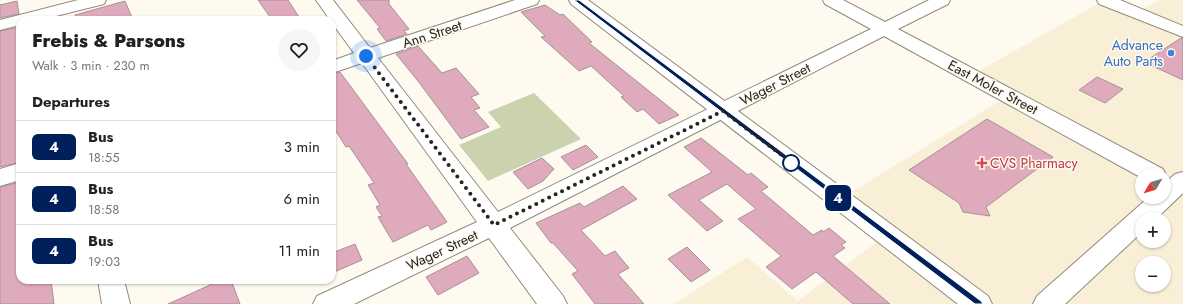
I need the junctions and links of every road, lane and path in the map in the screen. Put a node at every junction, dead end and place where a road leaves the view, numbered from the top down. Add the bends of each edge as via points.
1 (98, 0) edge
2 (324, 0) edge
3 (531, 0) edge
4 (577, 0) edge
5 (831, 0) edge
6 (942, 0) edge
7 (1104, 0) edge
8 (59, 10) edge
9 (35, 16) edge
10 (16, 21) edge
11 (0, 25) edge
12 (884, 28) junction
13 (1183, 32) edge
14 (366, 56) junction
15 (336, 66) edge
16 (723, 111) junction
17 (16, 172) edge
18 (0, 178) edge
19 (1172, 182) edge
20 (494, 225) junction
21 (112, 284) edge
22 (116, 304) edge
23 (327, 304) edge
24 (553, 304) edge
25 (978, 304) edge
26 (1046, 304) edge

1 - 8 street
2 - 14 street
3 - 14 street, Ann Street
4 - 16 street
5 - 12 street, East Moler Street
6 - 12 street, Wager Street
7 - 13 street
8 - 9 street
10 - 11 street
12 - 16 street, Wager Street
12 - 19 street, East Moler Street
14 - 15 street, Ann Street
14 - 20 street
16 - 20 street, Wager Street
16 - 25 street
17 - 18 street
19 - 26 street
20 - 23 street, Wager Street
20 - 24 street
21 - 22 street

